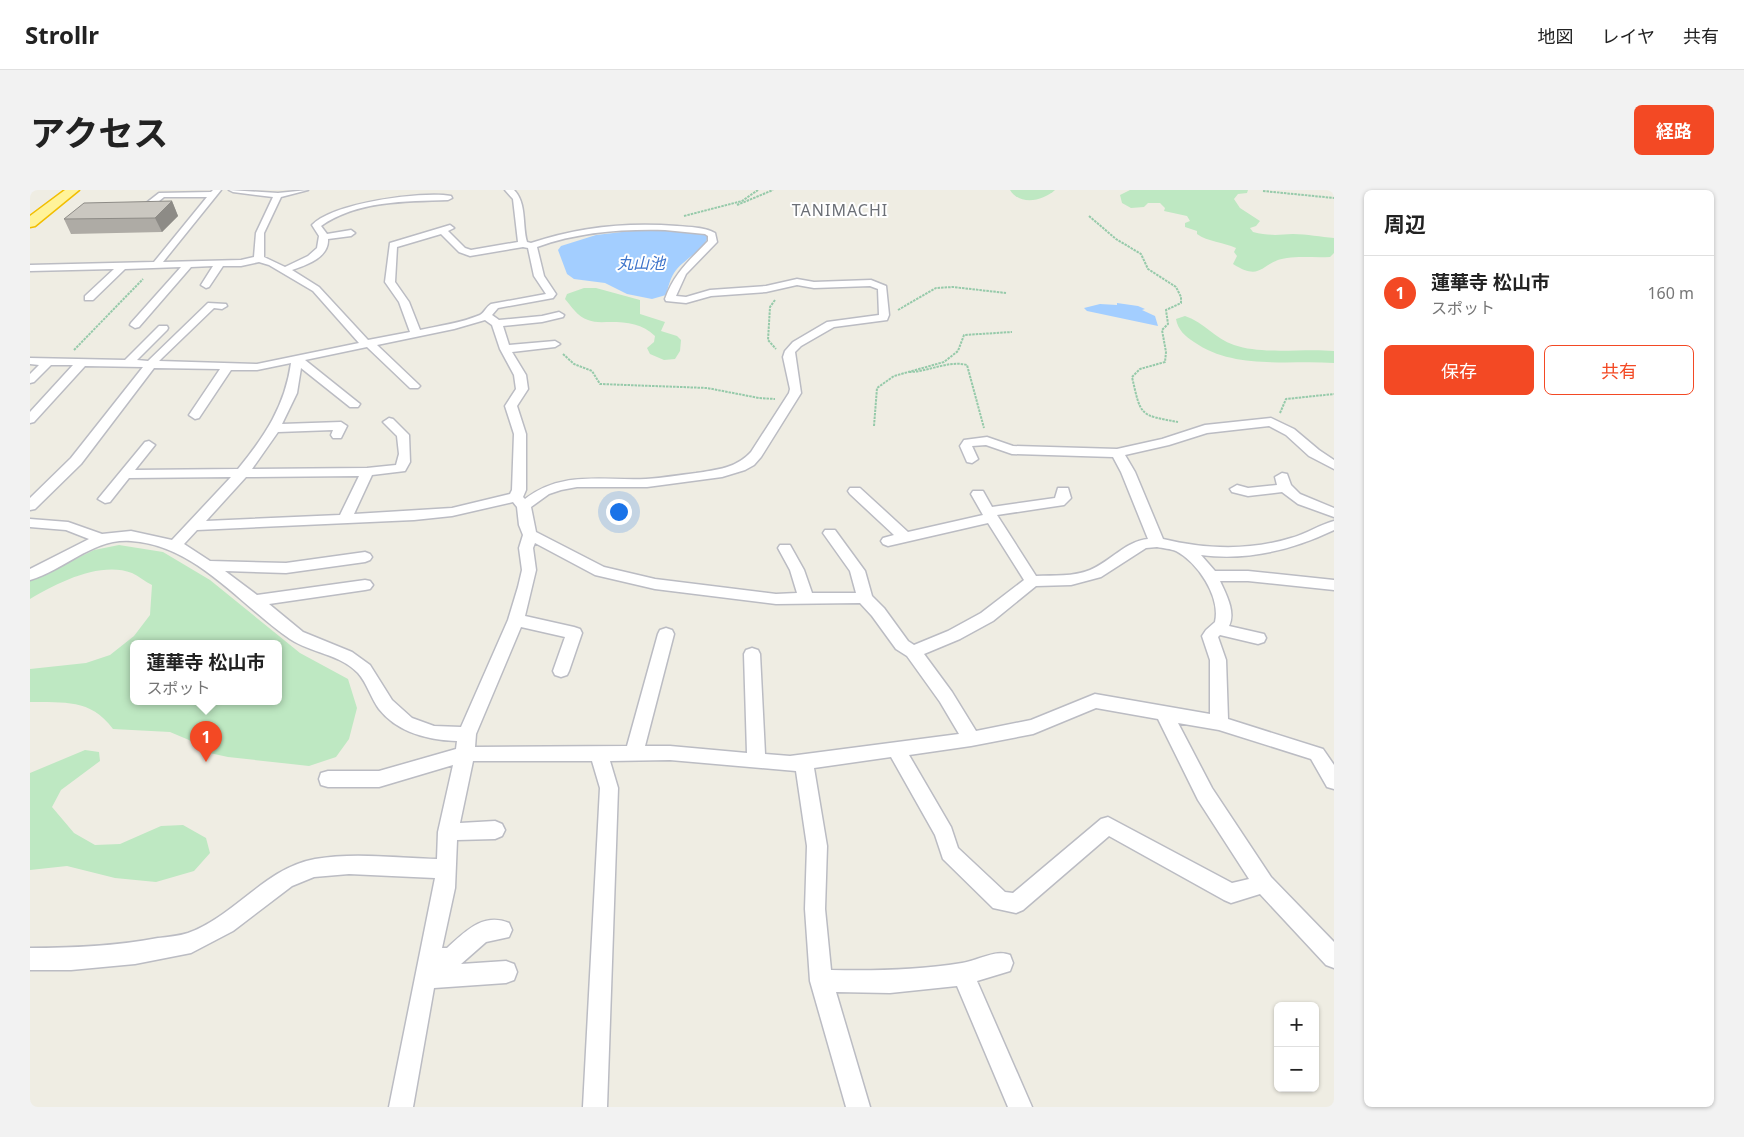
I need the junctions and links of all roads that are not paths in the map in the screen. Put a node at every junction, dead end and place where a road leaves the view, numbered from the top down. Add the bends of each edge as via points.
1 (59, 190) edge
2 (73, 190) edge
3 (233, 190) edge
4 (304, 190) edge
5 (509, 190) edge
6 (215, 192) edge
7 (278, 195) junction
8 (448, 198) dead end
9 (30, 212) edge
10 (139, 213) edge
11 (30, 223) edge
12 (351, 233) dead end
13 (323, 237) junction
14 (528, 245) junction
15 (259, 259) junction
16 (220, 263) junction
17 (157, 264) junction
18 (189, 264) junction
19 (122, 265) junction
20 (30, 268) edge
21 (285, 270) junction
22 (206, 285) dead end
23 (89, 298) dead end
24 (222, 306) dead end
25 (559, 315) dead end
26 (492, 319) junction
27 (135, 325) dead end
28 (163, 328) dead end
29 (438, 329) junction
30 (416, 334) junction
31 (444, 340) dead end
32 (368, 344) junction
33 (555, 344) road end
34 (505, 349) junction
35 (297, 359) junction
36 (30, 361) edge
37 (48, 362) junction
38 (81, 364) junction
39 (126, 364) junction
40 (151, 365) junction
41 (226, 367) junction
42 (30, 380) edge
43 (414, 386) dead end
44 (354, 404) dead end
45 (196, 415) dead end
46 (30, 419) edge
47 (390, 422) dead end
48 (275, 428) junction
49 (337, 435) dead end
50 (149, 445) dead end
51 (1117, 453) junction
52 (972, 459) dead end
53 (1334, 466) edge
54 (367, 472) junction
55 (126, 474) junction
56 (240, 474) junction
57 (1284, 482) joint
58 (1237, 489) dead end
59 (855, 491) dead end
60 (1063, 491) dead end
61 (978, 494) dead end
62 (105, 499) dead end
63 (520, 502) junction
64 (30, 506) edge
65 (1334, 513) edge
66 (990, 515) junction
67 (345, 518) junction
68 (30, 523) edge
69 (1334, 525) edge
70 (194, 526) junction
71 (830, 534) dead end
72 (530, 535) junction
73 (905, 537) junction
74 (101, 539) junction
75 (888, 541) dead end
76 (1157, 542) junction
77 (175, 545) junction
78 (785, 548) dead end
79 (1183, 550) junction
80 (365, 557) dead end
81 (208, 566) junction
82 (30, 575) edge
83 (1210, 576) junction
84 (1032, 581) junction
85 (366, 585) dead end
86 (1334, 585) edge
87 (806, 598) junction
88 (864, 598) junction
89 (254, 601) junction
90 (516, 620) junction
91 (1217, 629) junction
92 (666, 634) dead end
93 (1258, 638) dead end
94 (913, 652) junction
95 (752, 654) dead end
96 (561, 671) dead end
97 (1164, 714) junction
98 (1219, 723) junction
99 (466, 734) junction
100 (971, 739) junction
101 (896, 749) junction
102 (634, 753) junction
103 (466, 754) junction
104 (600, 754) junction
105 (756, 760) junction
106 (804, 762) junction
107 (328, 779) dead end
108 (1334, 781) edge
109 (495, 830) dead end
110 (448, 832) junction
111 (445, 869) junction
112 (1264, 884) junction
113 (501, 930) dead end
114 (1334, 956) edge
115 (30, 958) edge
116 (1002, 963) dead end
117 (427, 968) junction
118 (506, 972) dead end
119 (962, 974) junction
120 (821, 980) junction
121 (401, 1107) edge
122 (595, 1107) edge
123 (858, 1107) edge
124 (1020, 1107) edge

1 - 9 highway
2 - 11 highway
3 - 7 street
4 - 7 street
5 - 14 street via 517,198 520,234
6 - 10 street via 162,195
6 - 17 street
7 - 15 street via 260,234
8 - 13 street via 413,199 351,209 316,225
12 - 13 street
13 - 21 street via 321,250
14 - 26 street via 539,276 552,294 491,308
14 - 30 street via 470,253 462,250 446,229 393,245 390,282 404,302
14 - 63 street via 580,233 635,226 707,232 712,235 713,242 676,278 670,299 686,300 710,293 747,291 792,282 814,285 871,283 883,288 883,318 831,324 790,351 788,357 796,388 791,400 756,454 740,467 722,473 647,483 577,483 559,486
15 - 16 street
15 - 21 street
16 - 18 street
16 - 22 street
17 - 18 street
17 - 19 street
18 - 27 street
19 - 20 street
19 - 23 street
21 - 32 street via 316,289
24 - 40 street via 212,306 193,328
25 - 26 street via 542,319
26 - 29 street
26 - 34 street
28 - 39 street
29 - 30 street
29 - 31 street
30 - 32 street
32 - 35 street
32 - 43 street
33 - 34 street
34 - 63 street via 520,375 522,389 511,406 520,434
35 - 41 street via 257,367
35 - 44 street
35 - 48 street via 292,392
36 - 37 street
37 - 38 street
37 - 42 street
38 - 39 street
38 - 46 street
39 - 40 street
40 - 41 street
40 - 64 street via 76,461
41 - 45 street
47 - 54 street via 403,435 404,462 400,468
48 - 49 street via 341,426
48 - 56 street
50 - 55 street
51 - 52 street via 1012,450 987,441 968,443 966,446
51 - 53 street via 1205,429 1270,422 1290,432
51 - 76 street
54 - 56 street
54 - 67 street
55 - 56 street
55 - 62 street
56 - 70 street
57 - 58 street via 1248,492
57 - 65 street via 1300,499
59 - 73 street
60 - 66 street via 1064,498 1059,502
61 - 66 street
63 - 67 street via 414,516
63 - 72 street
66 - 73 street
66 - 84 street
67 - 70 street
68 - 74 street via 68,526
69 - 79 street via 1293,543 1253,551
70 - 77 street
71 - 88 street via 859,573
72 - 87 street via 600,571 655,584 776,599
72 - 90 street via 526,548 529,570
73 - 75 street
74 - 77 street via 131,536
74 - 82 street
76 - 79 street
76 - 84 street via 1142,544 1096,573 1071,580
77 - 81 street
78 - 87 street via 797,570
79 - 83 street via 1199,561
80 - 81 street via 286,568
81 - 89 street
83 - 86 street via 1248,576
83 - 91 street via 1226,615 1223,625
84 - 94 street via 987,617
85 - 89 street
87 - 88 street
88 - 94 street via 902,645
89 - 99 street via 297,636 346,656 364,669 386,704 406,723 434,733
90 - 96 street via 574,633
90 - 99 street
91 - 93 street
91 - 98 street via 1210,636 1218,660
92 - 102 street
94 - 100 street
95 - 105 street
97 - 98 street
97 - 100 street via 1095,701 1033,727
97 - 112 street via 1205,794
98 - 108 street via 1317,754
99 - 103 street
100 - 101 street
101 - 106 street
101 - 112 street via 944,833 950,853 1000,901 1016,902 1108,825 1231,893
102 - 104 street
102 - 105 street via 670,752
103 - 104 street
103 - 107 street via 379,779
103 - 110 street
104 - 122 street via 609,788
105 - 106 street via 790,764
106 - 120 street via 816,846 815,909
109 - 110 street
110 - 111 street
111 - 115 street via 348,864 314,868 285,879 226,924 191,943 71,959
111 - 117 street via 445,888
112 - 114 street
113 - 117 street via 481,932 451,959
116 - 119 street
117 - 118 street
117 - 121 street
119 - 120 street via 890,982
119 - 124 street
120 - 123 street

